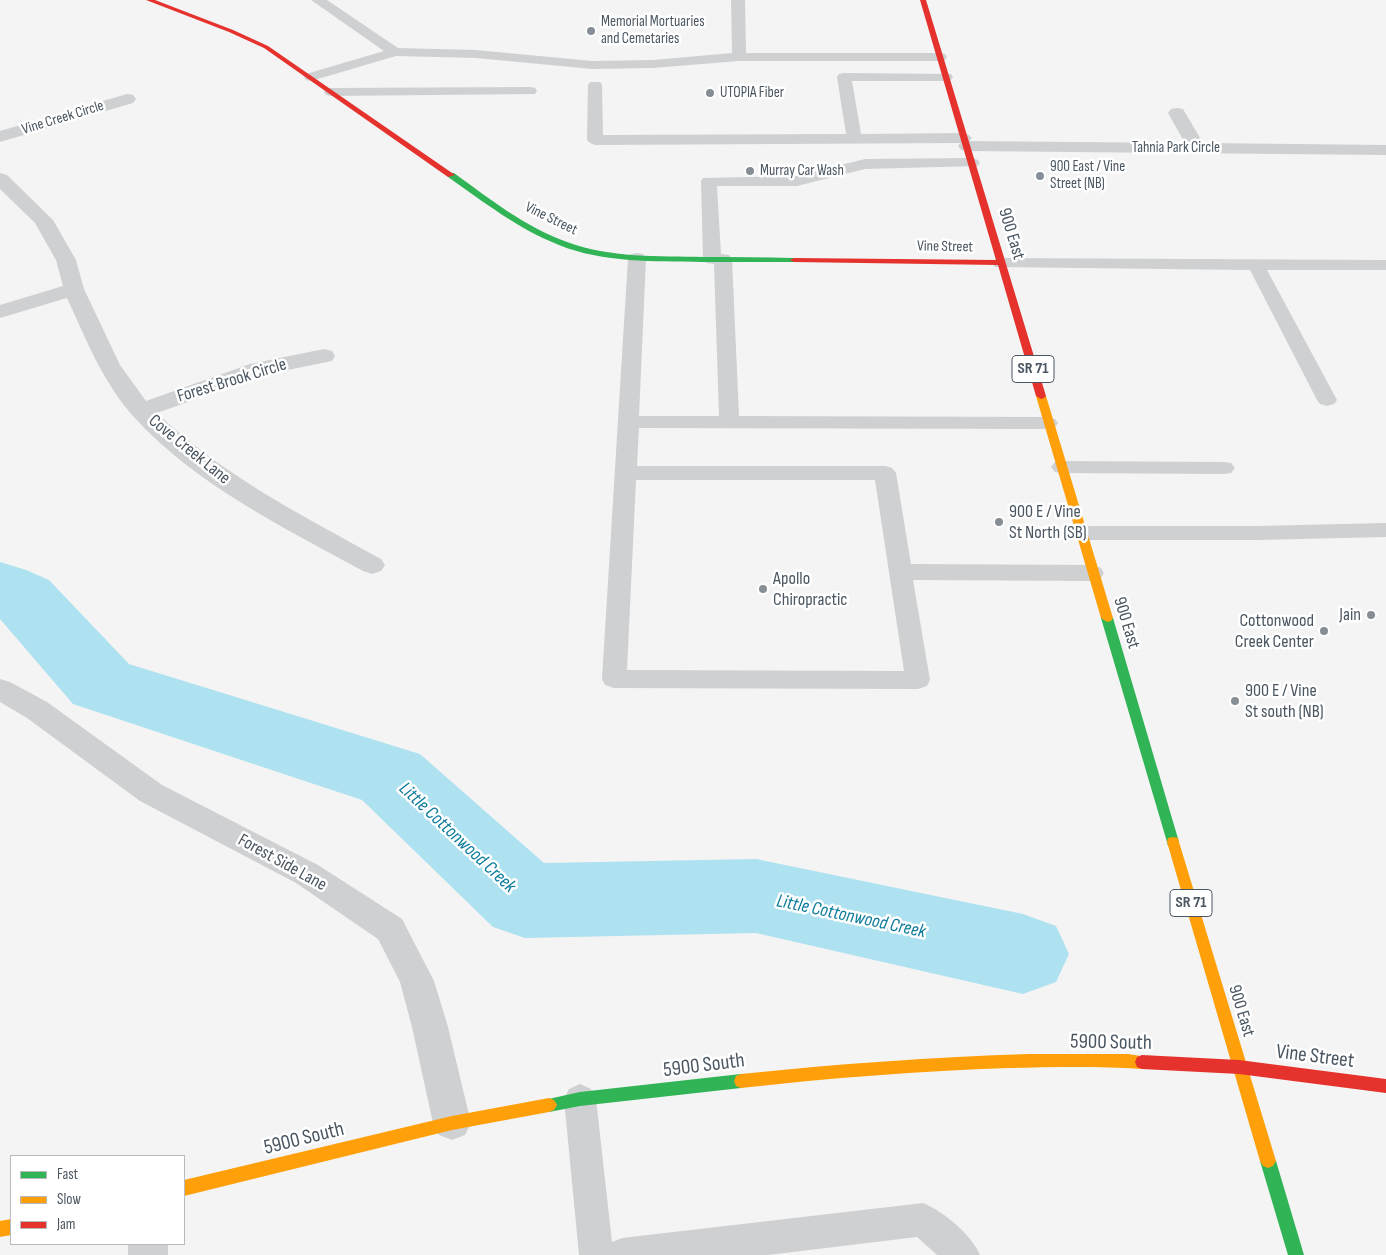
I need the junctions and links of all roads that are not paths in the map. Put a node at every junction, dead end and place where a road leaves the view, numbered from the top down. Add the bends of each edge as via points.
1 (148, 0) edge
2 (318, 0) edge
3 (738, 0) edge
4 (923, 0) edge
5 (395, 52) junction
6 (739, 57) junction
7 (940, 57) junction
8 (311, 77) junction
9 (946, 77) junction
10 (595, 85) dead end
11 (331, 92) junction
12 (530, 92) dead end
13 (127, 99) dead end
14 (1178, 112) dead end
15 (0, 137) edge
16 (854, 138) junction
17 (1197, 148) junction
18 (968, 149) junction
19 (1386, 150) edge
20 (0, 179) edge
21 (637, 258) junction
22 (717, 260) junction
23 (1001, 263) junction
24 (1256, 265) junction
25 (1386, 265) edge
26 (74, 288) junction
27 (0, 312) edge
28 (324, 356) dead end
29 (1327, 400) dead end
30 (141, 411) junction
31 (629, 422) junction
32 (729, 423) junction
33 (1048, 423) junction
34 (1062, 467) junction
35 (1224, 468) dead end
36 (628, 473) junction
37 (1386, 530) edge
38 (1081, 533) junction
39 (372, 565) dead end
40 (901, 572) junction
41 (1093, 572) junction
42 (0, 689) edge
43 (1239, 1067) junction
44 (1386, 1086) edge
45 (580, 1100) junction
46 (452, 1123) junction
47 (185, 1188) edge
48 (596, 1255) edge
49 (622, 1255) edge
50 (963, 1255) edge
51 (1296, 1255) edge

1 - 8 main road, Vine Street via 258,43
2 - 5 lane
3 - 6 lane
4 - 7 main road, 900 East / SR 71
5 - 6 lane via 476,54 592,65
5 - 8 lane
6 - 7 lane
7 - 9 main road, 900 East / SR 71
8 - 11 main road, Vine Street
9 - 16 lane via 844,77
9 - 18 main road, 900 East / SR 71
10 - 16 lane via 595,140
11 - 12 lane
11 - 21 main road, Vine Street via 538,233 586,251
13 - 15 street, Vine Creek Circle
14 - 17 street
16 - 18 lane
17 - 18 street, Tahnia Park Circle
17 - 19 street, Tahnia Park Circle
18 - 22 lane via 865,164 797,181 709,181
18 - 23 main road, 900 East / SR 71
20 - 26 street, Cove Creek Lane via 42,220 66,260
21 - 22 main road, Vine Street
21 - 31 lane
22 - 23 main road, Vine Street
22 - 32 lane
23 - 24 lane
23 - 33 main road, 900 East / SR 71
24 - 25 lane
24 - 29 lane
26 - 27 street
26 - 30 street, Cove Creek Lane via 109,366
28 - 30 street, Forest Brook Circle via 258,369
30 - 39 street, Cove Creek Lane via 171,440 234,487
31 - 32 lane
31 - 36 lane
32 - 33 lane
33 - 34 main road, 900 East / SR 71
34 - 35 lane
34 - 38 main road, 900 East / SR 71
36 - 40 lane via 885,473
36 - 40 lane via 614,679 918,680
37 - 38 lane
38 - 41 main road, 900 East / SR 71
40 - 41 lane
41 - 43 main road, 900 East / SR 71
42 - 46 street, Forest Side Lane via 37,710 151,793 307,874 390,929 417,981
43 - 44 main road, Vine Street
43 - 45 main road, 5900 South via 1116,1060 924,1066 773,1077
43 - 51 main road, 900 East / SR 71
45 - 46 main road, 5900 South
45 - 48 lane
46 - 47 main road, 5900 South
49 - 50 lane via 923,1220

